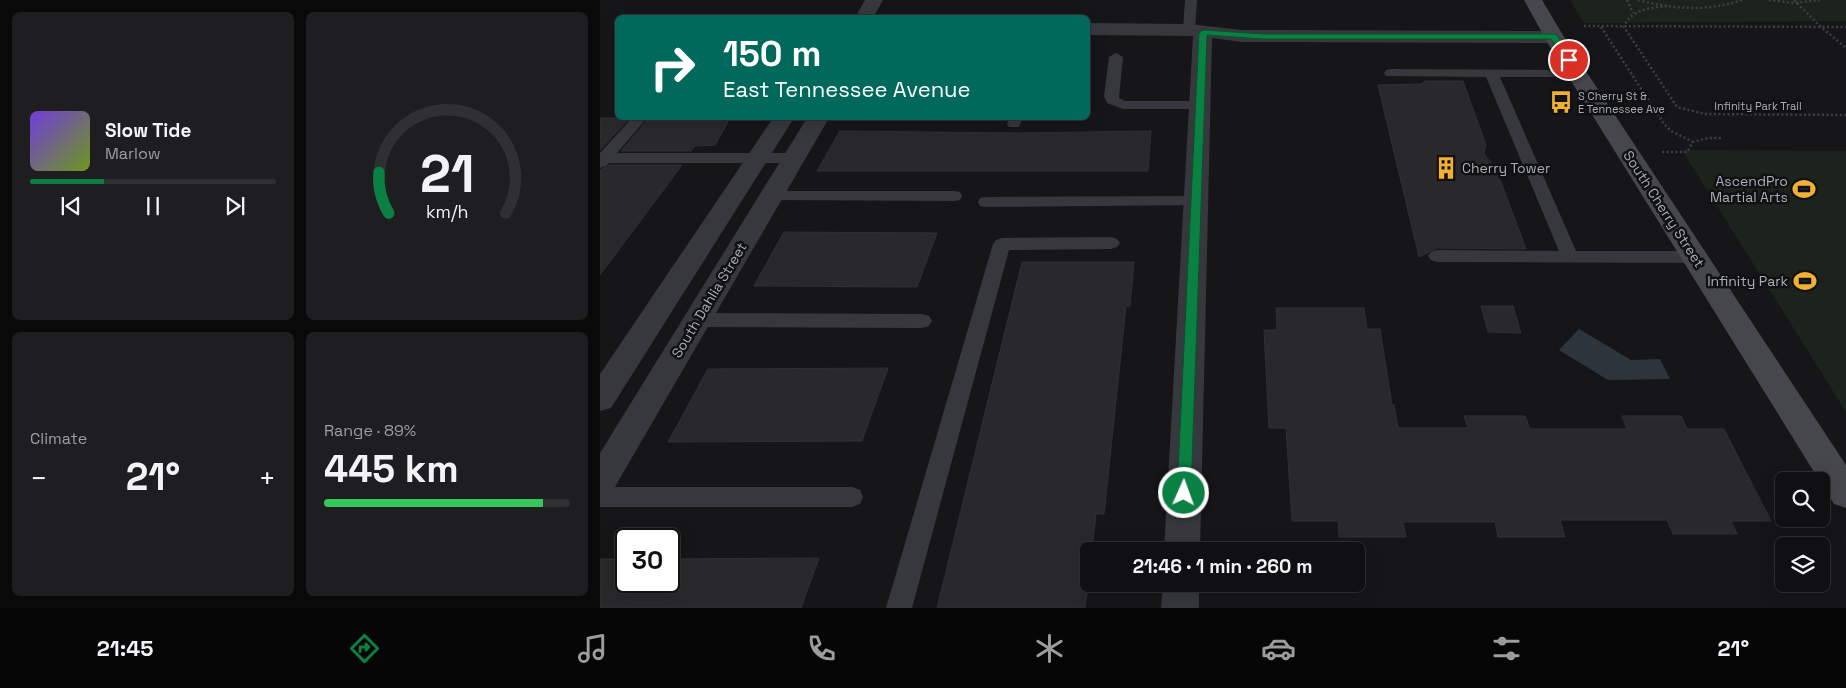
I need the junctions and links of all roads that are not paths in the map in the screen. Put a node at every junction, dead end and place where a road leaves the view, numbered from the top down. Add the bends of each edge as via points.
1 (874, 0) edge
2 (1191, 0) edge
3 (1533, 0) edge
4 (866, 15) edge
5 (1090, 29) edge
6 (1196, 31) junction
7 (1554, 37) junction
8 (1116, 57) dead end
9 (1391, 73) dead end
10 (1491, 73) junction
11 (1577, 73) junction
12 (1199, 105) junction
13 (638, 120) edge
14 (782, 120) edge
15 (817, 120) edge
16 (756, 158) junction
17 (794, 158) junction
18 (602, 159) edge
19 (771, 196) junction
20 (954, 196) dead end
21 (1196, 201) junction
22 (986, 202) dead end
23 (1111, 243) dead end
24 (1437, 256) dead end
25 (1570, 257) junction
26 (1695, 257) junction
27 (697, 320) junction
28 (922, 321) dead end
29 (600, 399) edge
30 (600, 482) edge
31 (1846, 493) edge
32 (600, 497) edge
33 (852, 497) dead end
34 (1182, 542) edge
35 (1181, 592) edge
36 (899, 608) edge
37 (1180, 608) edge

1 - 4 street
2 - 6 lane
3 - 7 street, South Cherry Street
5 - 6 street
6 - 7 street via 1249,36
6 - 12 street
7 - 11 street, South Cherry Street
8 - 12 lane via 1112,100 1123,104
9 - 10 lane
10 - 11 lane
10 - 25 lane
11 - 26 street, South Cherry Street
12 - 21 street
13 - 18 lane
14 - 16 street
15 - 17 street, South Dahlia Street
16 - 17 lane
16 - 18 lane
16 - 29 street
17 - 19 street, South Dahlia Street
19 - 20 lane
19 - 27 street, South Dahlia Street
21 - 22 lane
21 - 34 street
23 - 36 lane via 1002,244
24 - 25 lane
25 - 26 lane
26 - 31 street, South Cherry Street
27 - 28 lane
27 - 30 street, South Dahlia Street
32 - 33 lane
35 - 37 street

